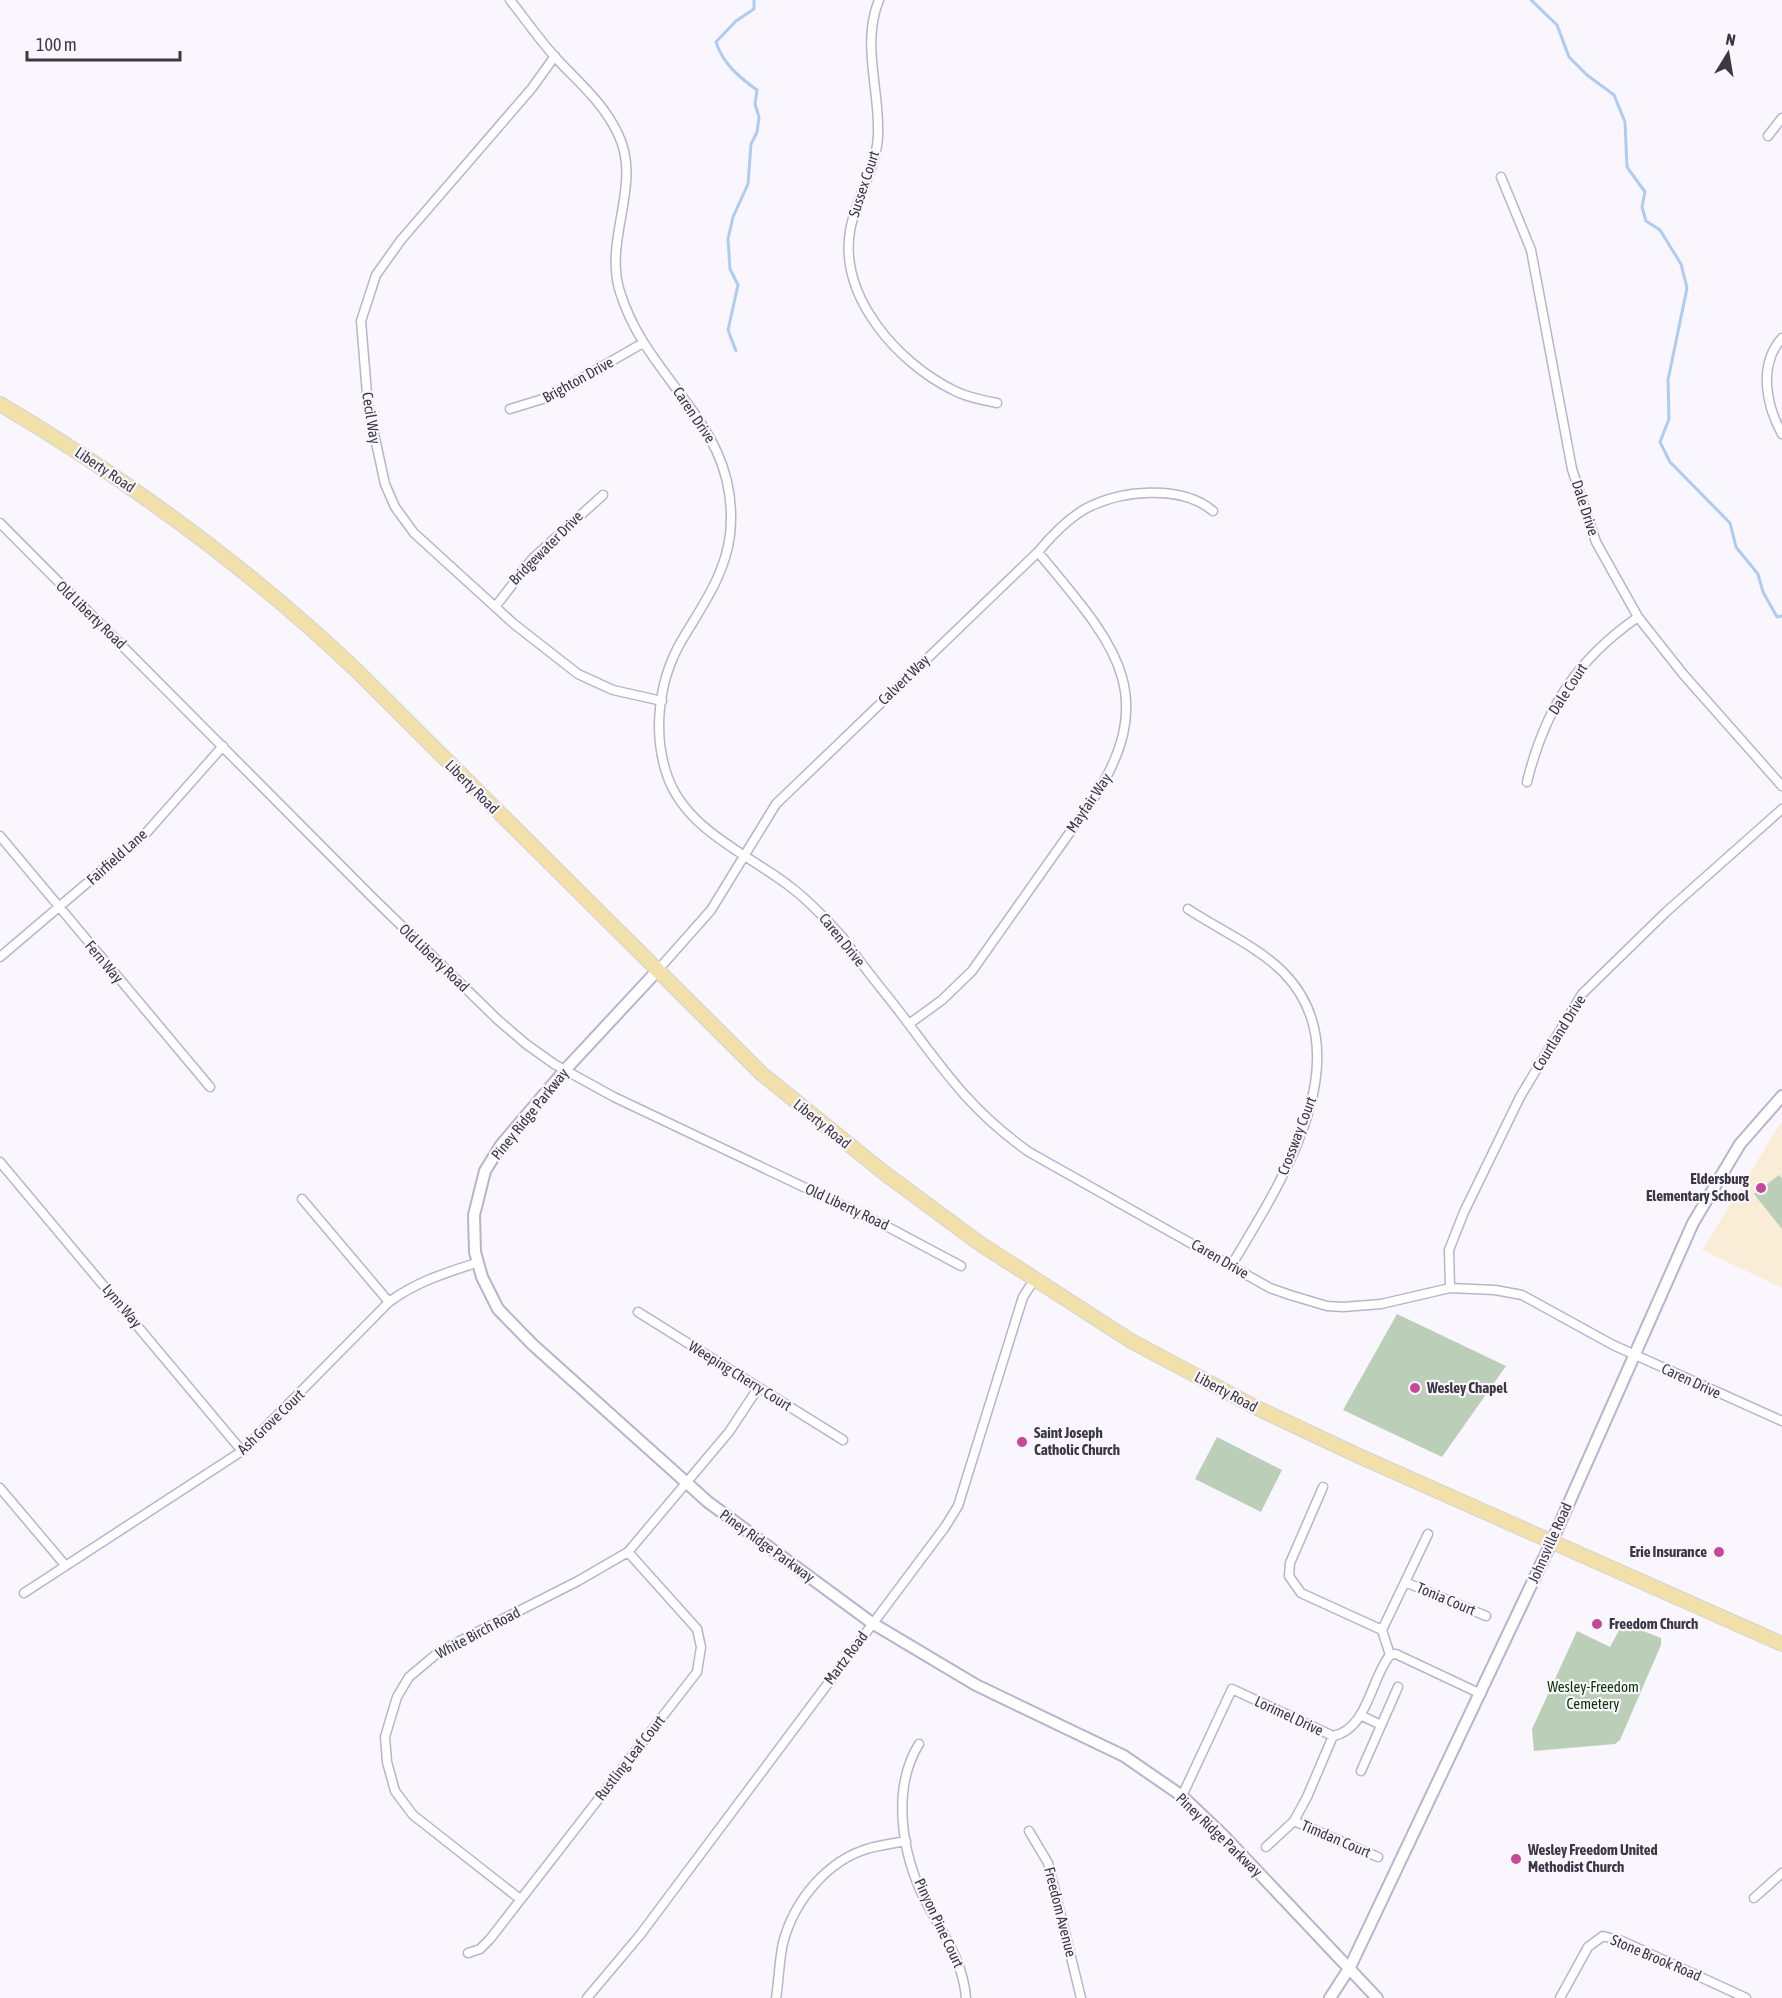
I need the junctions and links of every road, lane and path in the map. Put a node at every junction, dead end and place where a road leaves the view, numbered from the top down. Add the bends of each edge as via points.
1 (510, 0) edge
2 (879, 0) edge
3 (555, 56) junction
4 (1782, 118) edge
5 (1768, 136) dead end
6 (1501, 177) dead end
7 (1782, 338) edge
8 (643, 343) junction
9 (997, 403) dead end
10 (0, 404) edge
11 (510, 409) dead end
12 (1782, 434) edge
13 (603, 495) dead end
14 (1213, 511) dead end
15 (0, 523) edge
16 (1038, 552) junction
17 (495, 607) junction
18 (1638, 617) junction
19 (662, 701) junction
20 (223, 746) junction
21 (1527, 782) dead end
22 (1782, 786) edge
23 (1782, 809) edge
24 (0, 836) edge
25 (744, 854) junction
26 (59, 908) junction
27 (1188, 909) dead end
28 (0, 957) edge
29 (657, 971) junction
30 (909, 1024) junction
31 (565, 1070) junction
32 (210, 1087) dead end
33 (1782, 1096) edge
34 (0, 1162) edge
35 (302, 1199) dead end
36 (476, 1263) junction
37 (961, 1266) dead end
38 (1232, 1266) junction
39 (1034, 1280) junction
40 (1450, 1288) junction
41 (389, 1302) junction
42 (638, 1312) dead end
43 (1633, 1354) junction
44 (758, 1388) junction
45 (1782, 1421) edge
46 (843, 1440) dead end
47 (243, 1451) junction
48 (686, 1483) junction
49 (1323, 1487) dead end
50 (0, 1488) edge
51 (1428, 1534) dead end
52 (1552, 1541) junction
53 (628, 1552) junction
54 (65, 1565) junction
55 (1405, 1582) junction
56 (24, 1593) dead end
57 (1486, 1616) dead end
58 (872, 1623) junction
59 (1382, 1630) junction
60 (1782, 1644) edge
61 (1390, 1655) junction
62 (1398, 1688) dead end
63 (1481, 1694) junction
64 (1360, 1715) junction
65 (1382, 1725) junction
66 (1333, 1736) junction
67 (919, 1744) dead end
68 (1361, 1772) dead end
69 (1182, 1796) junction
70 (1294, 1821) junction
71 (1029, 1831) dead end
72 (906, 1841) junction
73 (1266, 1846) dead end
74 (1378, 1857) dead end
75 (1782, 1873) edge
76 (1754, 1898) dead end
77 (520, 1899) junction
78 (468, 1953) dead end
79 (1350, 1967) junction
80 (587, 1998) edge
81 (776, 1998) edge
82 (966, 1998) edge
83 (1081, 1998) edge
84 (1330, 1998) edge
85 (1377, 1998) edge
86 (1560, 1998) edge
87 (1746, 1998) edge

1 - 3 street, Caren Drive
2 - 9 street, Sussex Court via 871,40 878,138 849,234 855,284 879,327 911,363 954,392
3 - 8 street, Caren Drive via 593,95 625,150 627,176 615,247 616,275
3 - 17 street, Cecil Way via 401,240 376,275 361,321 368,406 390,497 414,533
4 - 5 street
6 - 18 street, Dale Drive via 1531,250 1558,406 1578,491 1596,543
7 - 12 street via 1772,353 1767,388
8 - 11 street, Brighton Drive via 549,397
8 - 19 street, Caren Drive via 700,418 714,443 726,476 731,514 730,537 720,574 674,655
10 - 29 main road, Liberty Road via 180,523 312,629
13 - 17 street, Bridgewater Drive via 533,558
14 - 16 street, Calvert Way via 1197,501 1168,494 1116,497 1096,503 1069,520 1053,532
15 - 20 street, Old Liberty Road
16 - 25 street, Calvert Way via 784,795
16 - 30 street, Mayfair Way via 1089,614 1116,657 1127,703 1120,752 1098,793 972,971
17 - 19 street, Cecil Way via 578,674 621,693
18 - 21 street, Dale Court via 1601,645 1569,682 1549,719
18 - 22 street, Dale Drive via 1689,682
19 - 25 street, Caren Drive via 662,752 676,795 708,831
20 - 26 street, Fairfield Lane via 147,832
20 - 31 street, Old Liberty Road via 498,1020
23 - 40 street, Courtland Drive via 1666,912 1582,994 1520,1097 1464,1212 1449,1250
24 - 26 street, Fern Way
25 - 29 street, Calvert Way via 711,910
25 - 30 street, Caren Drive via 791,887 825,919
26 - 28 street, Fairfield Lane
26 - 32 street, Fern Way
27 - 38 street, Crossway Court via 1282,971 1302,1001 1317,1044 1315,1088 1296,1147
29 - 31 street, Piney Ridge Parkway
29 - 39 main road, Liberty Road via 762,1074 820,1123
30 - 38 street, Caren Drive via 957,1089 1009,1138
31 - 36 street, Piney Ridge Parkway via 501,1145 485,1171 474,1215
31 - 37 street, Old Liberty Road
33 - 43 street, Johnsville Road via 1740,1144 1706,1198
34 - 47 street, Lynn Way
35 - 41 street
36 - 41 street, Ash Grove Court via 431,1277
36 - 48 street, Piney Ridge Parkway via 489,1294 511,1324
38 - 40 street, Caren Drive via 1270,1288 1327,1306 1362,1306
39 - 52 main road, Liberty Road via 1131,1341 1255,1407
39 - 58 street, Martz Road via 1023,1297 958,1506
40 - 43 street, Caren Drive via 1522,1295
41 - 47 street, Ash Grove Court
42 - 44 street, Weeping Cherry Court
43 - 45 street, Caren Drive
43 - 52 street, Johnsville Road
44 - 46 street, Weeping Cherry Court
44 - 48 street, White Birch Road via 729,1432
47 - 54 street, Ash Grove Court
48 - 53 street, White Birch Road
48 - 58 street, Piney Ridge Parkway
49 - 59 street via 1290,1563 1289,1576 1301,1593
50 - 54 street
51 - 55 street, Tonia Court
52 - 60 main road, Liberty Road
52 - 63 street, Johnsville Road
53 - 77 street, Rustling Leaf Court via 697,1629 701,1647 697,1672
53 - 77 street, White Birch Road via 440,1651 409,1677 390,1714 385,1737 395,1791 412,1815
54 - 56 street, Ash Grove Court
55 - 57 street, Tonia Court
55 - 59 street, Tonia Court
58 - 69 street, Piney Ridge Parkway via 976,1685 1124,1756
58 - 80 street, Martz Road via 640,1935
59 - 61 street
61 - 63 street via 1396,1654
61 - 64 street, Lorimel Drive
62 - 65 street
63 - 79 street, Johnsville Road
64 - 65 street
64 - 66 street, Lorimel Drive via 1344,1734
65 - 68 street
66 - 69 street, Lorimel Drive via 1232,1689
66 - 70 street, Timdan Court
67 - 72 street, Pinyon Pine Court via 910,1759 903,1789
69 - 79 street, Piney Ridge Parkway
70 - 73 street, Timdan Court
70 - 74 street, Timdan Court
71 - 83 street, Freedom Avenue via 1048,1863
72 - 81 street via 851,1856 810,1890 786,1933
72 - 82 street, Pinyon Pine Court via 924,1897 961,1968
75 - 76 street
77 - 78 street, Rustling Leaf Court via 490,1939 480,1949
79 - 84 street, Johnsville Road
79 - 85 street, Piney Ridge Parkway
86 - 87 street, Stone Brook Road via 1588,1947 1603,1936

